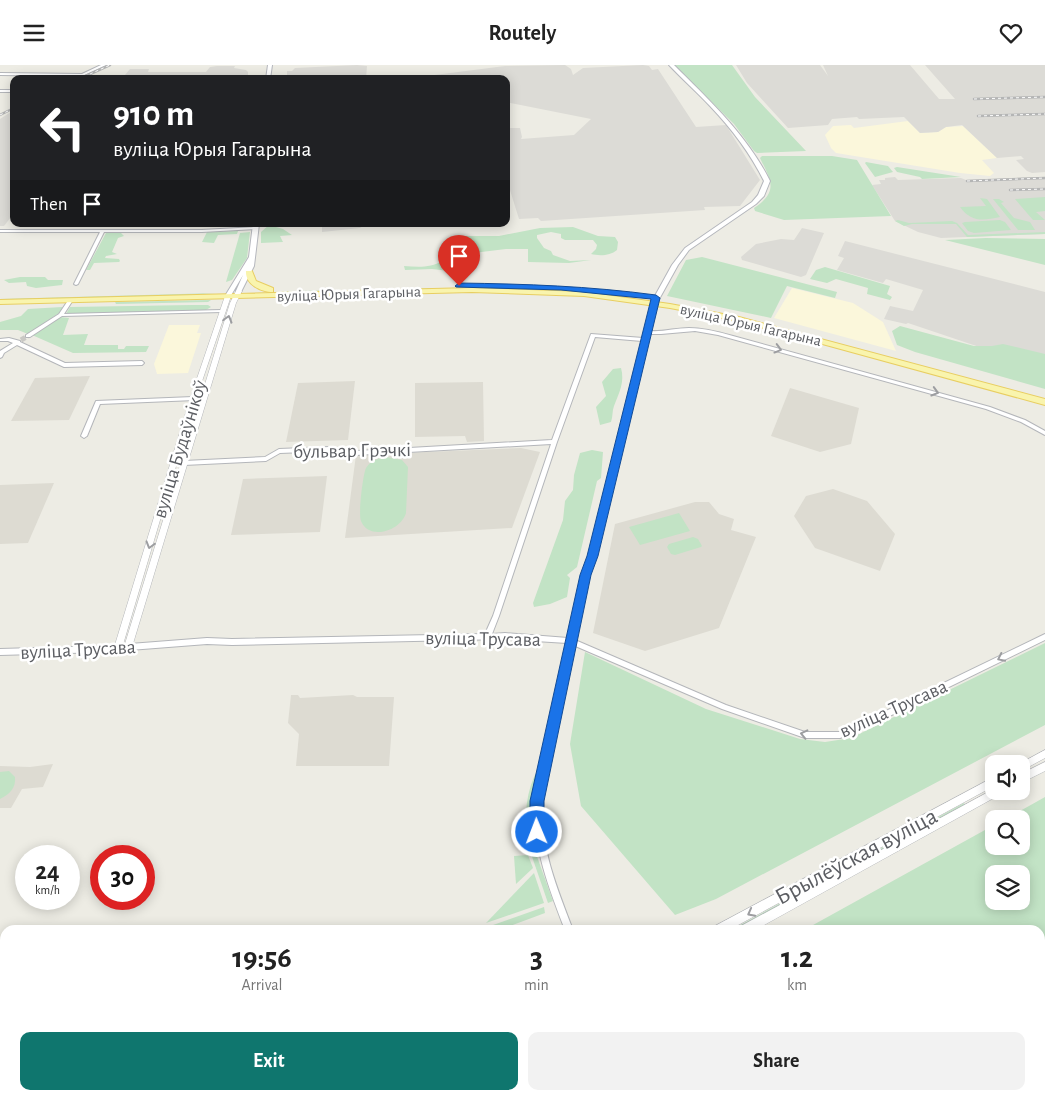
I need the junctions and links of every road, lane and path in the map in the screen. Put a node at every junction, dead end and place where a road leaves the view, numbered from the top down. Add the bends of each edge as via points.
1 (104, 65) edge
2 (671, 65) edge
3 (0, 74) edge
4 (82, 75) joint
5 (245, 227) edge
6 (256, 227) edge
7 (0, 231) edge
8 (103, 231) junction
9 (252, 257) junction
10 (249, 273) junction
11 (76, 284) dead end
12 (270, 290) junction
13 (233, 294) junction
14 (0, 297) edge
15 (71, 300) junction
16 (655, 300) junction
17 (0, 302) edge
18 (222, 311) junction
19 (61, 315) junction
20 (647, 333) junction
21 (28, 336) tunnel mouth
22 (0, 340) edge
23 (645, 340) junction
24 (19, 341) junction
25 (218, 352) junction
26 (209, 353) junction
27 (0, 356) edge
28 (142, 363) dead end
29 (1045, 397) edge
30 (193, 399) junction
31 (203, 399) junction
32 (1045, 402) edge
33 (1045, 433) edge
34 (84, 436) dead end
35 (554, 442) junction
36 (184, 463) junction
37 (164, 497) junction
38 (174, 497) junction
39 (487, 637) junction
40 (1045, 637) edge
41 (571, 641) junction
42 (128, 647) junction
43 (118, 648) junction
44 (0, 652) edge
45 (1045, 754) edge
46 (1030, 762) edge
47 (1045, 766) edge
48 (1030, 774) edge
49 (985, 786) edge
50 (966, 796) junction
51 (985, 798) edge
52 (973, 805) junction
53 (567, 925) edge
54 (728, 925) edge
55 (754, 925) edge

1 - 4 street
2 - 16 main road via 730,123 767,181 754,203 687,249
3 - 4 street
5 - 8 street via 202,231
6 - 9 main road, вуліца Будаўнікоў
7 - 8 street
8 - 11 street
9 - 10 main road, вуліца Будаўнікоў
9 - 13 main road, вуліца Будаўнікоў
10 - 12 main road via 253,284
10 - 13 main road, вуліца Будаўнікоў
12 - 13 main road, вуліца Юрыя Гагарына
12 - 16 main road, вуліца Юрыя Гагарына via 530,286 604,290
13 - 14 main road, вуліца Юрыя Гагарына
13 - 15 main road, вуліца Юрыя Гагарына
13 - 16 main road, вуліца Юрыя Гагарына via 510,291
13 - 18 street, вуліца Будаўнікоў
25 -> 13 street, вуліца Будаўнікоў
15 - 17 main road, вуліца Юрыя Гагарына
15 - 19 street
16 - 20 street
16 - 29 main road, вуліца Юрыя Гагарына via 735,313
16 - 32 main road, вуліца Юрыя Гагарына via 770,327
18 - 19 street
18 - 26 street, вуліца Будаўнікоў
19 - 21 street
20 - 23 street
20 -> 33 street via 698,330 731,337 988,408
22 - 24 street
23 - 35 street via 593,335
23 - 41 street
24 - 27 street
24 - 28 street via 64,365
25 - 26 street
25 - 31 street, вуліца Будаўнікоў
26 - 30 street, вуліца Будаўнікоў
30 - 31 street
30 - 34 street via 98,401
30 - 37 street, вуліца Будаўнікоў
31 - 36 street, вуліца Будаўнікоў
35 - 36 street, бульвар Грэчкі via 338,454 330,449 279,451 266,459
35 - 39 street
36 - 38 street, вуліца Будаўнікоў
37 - 38 street
37 -> 43 street, вуліца Будаўнікоў
38 - 42 street, вуліца Будаўнікоў
39 - 41 street, вуліца Трусава
39 - 42 street, вуліца Трусава via 207,641
40 -> 41 street, вуліца Трусава via 840,735 805,735 724,707
41 - 53 street via 536,817 544,862
42 - 43 street, вуліца Трусава
43 - 44 street, вуліца Трусава
45 - 46 street
47 - 48 street
49 - 50 street, Брылёўская вуліца
50 - 52 street
50 -> 54 street, Брылёўская вуліца
51 - 52 street, Брылёўская вуліца
52 - 55 street, Брылёўская вуліца

